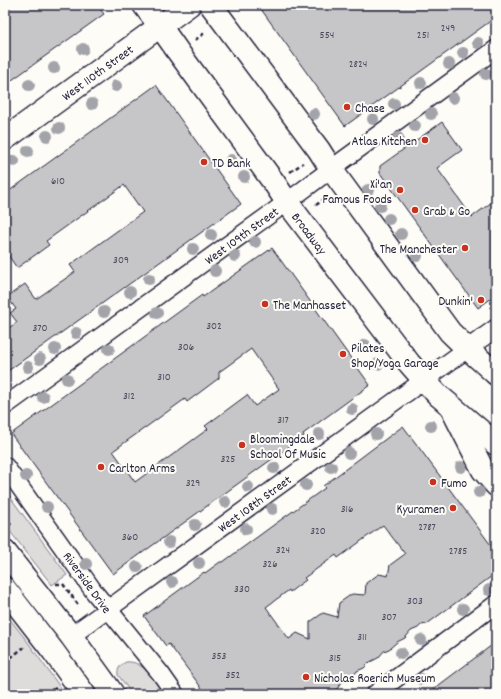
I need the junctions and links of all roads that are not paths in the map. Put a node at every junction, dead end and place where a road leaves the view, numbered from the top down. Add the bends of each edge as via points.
1 (144, 5) edge
2 (189, 5) edge
3 (211, 5) edge
4 (160, 26) junction
5 (496, 49) edge
6 (5, 139) edge
7 (331, 169) junction
8 (287, 202) junction
9 (496, 328) edge
10 (467, 349) junction
11 (496, 374) edge
12 (424, 380) junction
13 (448, 403) junction
14 (5, 406) edge
15 (496, 444) edge
16 (5, 466) edge
17 (496, 485) edge
18 (5, 552) edge
19 (5, 589) edge
20 (496, 604) edge
21 (107, 610) junction
22 (71, 636) junction
23 (53, 651) junction
24 (84, 694) edge
25 (113, 694) edge
26 (175, 694) edge
27 (375, 694) edge

1 - 4 main road, Broadway
2 - 4 main road, West 110th Street
3 - 7 main road
4 - 6 main road, West 110th Street
4 - 8 main road, Broadway
5 - 7 street, West 109th Street
7 - 8 street, West 109th Street
7 - 10 main road via 450,332
8 - 12 main road, Broadway
8 - 14 street, West 109th Street
9 - 10 street, West 108th Street
10 - 11 main road
10 - 12 street, West 108th Street
12 - 13 main road, Broadway
12 - 21 street, West 108th Street
13 - 15 main road, Broadway
13 - 17 main road via 483,470
16 - 21 street, Riverside Drive
18 - 22 main road
19 - 23 main road
20 - 27 street
21 - 22 street, West 108th Street
21 - 26 street, Riverside Drive
22 - 23 main road
22 - 25 main road
23 - 24 main road

